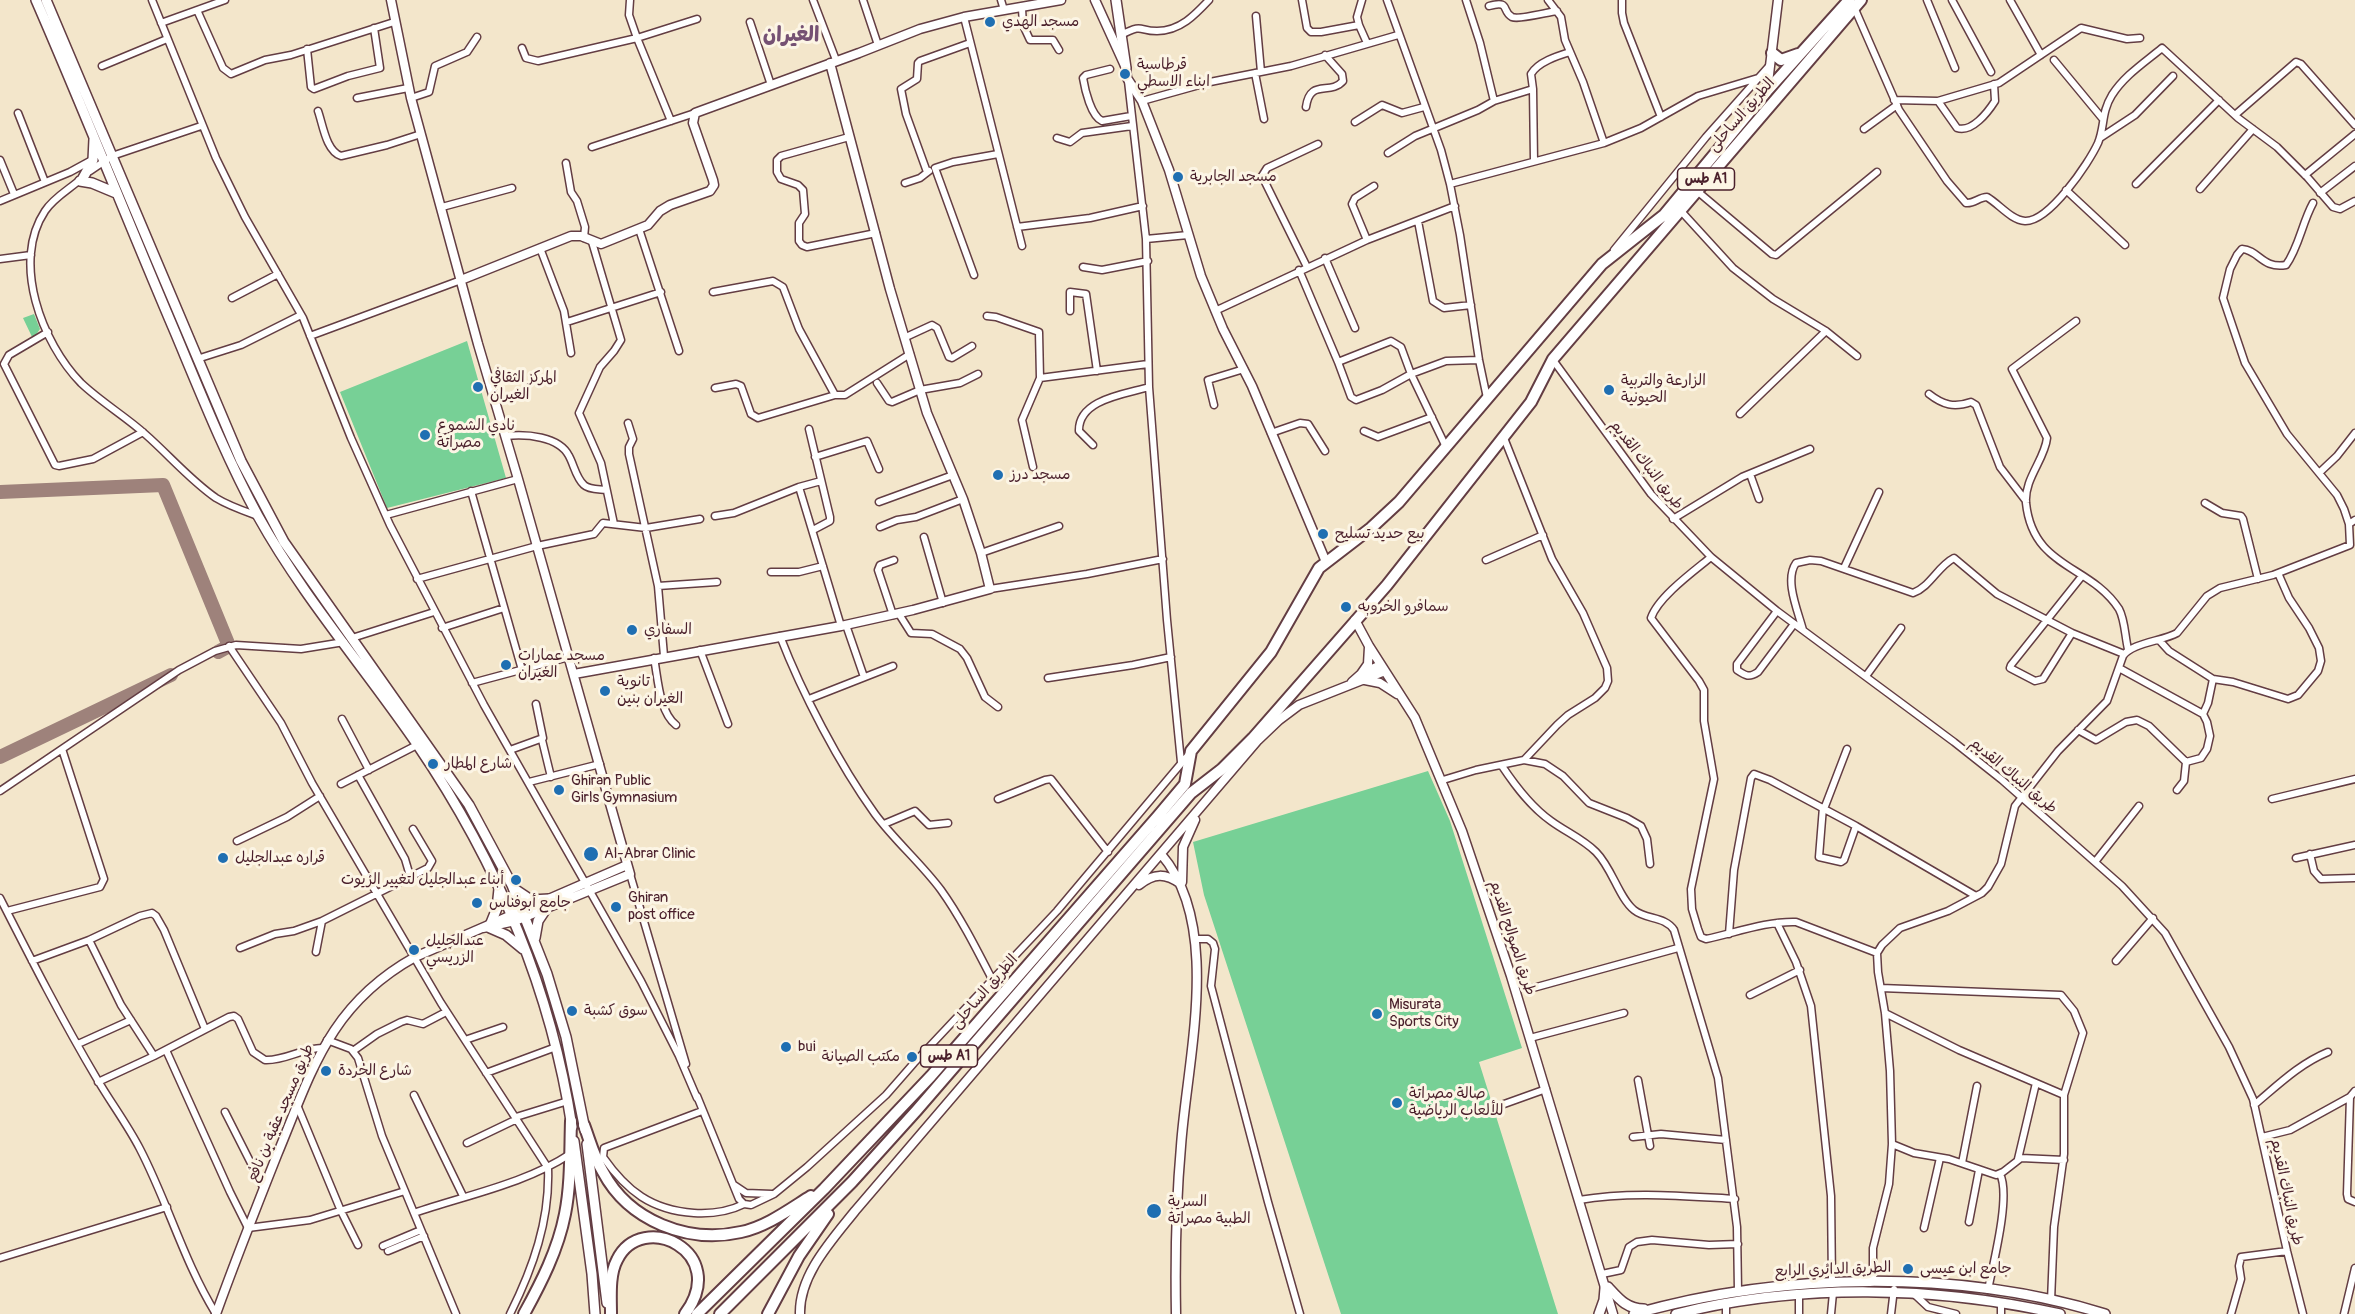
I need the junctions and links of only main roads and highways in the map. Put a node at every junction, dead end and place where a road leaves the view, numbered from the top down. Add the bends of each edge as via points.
1 (36, 0) edge
2 (46, 0) edge
3 (1116, 0) edge
4 (1852, 2) edge
5 (1803, 51) junction
6 (1774, 60) road end
7 (1127, 73) road end
8 (94, 136) junction
9 (108, 158) junction
10 (116, 193) junction
11 (348, 640) junction
12 (512, 885) junction
13 (500, 886) junction
14 (1097, 894) junction
15 (536, 944) junction
16 (524, 950) junction
17 (571, 1121) junction
18 (584, 1125) junction
19 (852, 1182) junction
20 (824, 1189) junction
21 (1894, 1287) junction
22 (1833, 1288) junction
23 (1652, 1309) junction
24 (1726, 1309) edge
25 (524, 1314) edge
26 (595, 1314) edge
27 (609, 1314) edge
28 (685, 1314) edge
29 (697, 1314) edge
30 (720, 1314) edge
31 (768, 1314) edge
32 (1599, 1314) edge
33 (1634, 1314) edge
34 (1676, 1314) edge
35 (2060, 1314) edge
36 (2105, 1314) edge

1 - 8 main road
2 - 9 main road
3 - 7 main road
4 - 5 highway, الطريق الساحلى / طس A1
4 - 14 highway, الطريق الساحلى / طس A1 via 1552,359 1531,402 1387,585 1253,738 1191,793
5 - 6 highway
5 - 14 highway, الطريق الساحلى / طس A1 via 1664,216 1602,264 1399,502 1315,572 1271,652 1191,751 1185,784
8 - 9 main road
8 - 10 main road via 93,160 82,179
9 - 10 main road
9 - 11 main road via 241,461 284,542
10 - 11 main road via 229,457 259,516 276,545
11 - 12 main road via 464,798
11 - 13 main road via 461,813
12 - 15 main road
12 - 15 main road via 531,900 548,904 535,929
13 - 16 main road
13 - 16 main road via 497,908 488,927 511,938
14 - 19 highway, الطريق الساحلى / طس A1
14 - 20 highway, الطريق الساحلى / طس A1
15 - 18 main road via 566,1037
16 - 17 main road via 557,1047
17 - 25 highway via 568,1192 560,1234
17 - 26 main road
18 - 20 highway via 595,1157 616,1191 643,1215 679,1231 701,1235 743,1232
18 - 27 main road
19 - 30 highway, الطريق الساحلى / طس A1
19 - 31 highway via 799,1256
20 - 29 highway, الطريق الساحلى / طس A1
21 - 22 main road, الطريق الدائري الرابع
21 - 22 main road, الطريق الدائري الرابع via 1873,1281
21 - 35 main road, الطريق الدائري الرابع via 1912,1293 2001,1302
21 - 36 main road, الطريق الدائري الرابع via 1988,1290
22 - 23 main road, الطريق الدائري الرابع via 1738,1291
22 - 24 main road, الطريق الدائري الرابع
23 - 32 main road via 1629,1307 1605,1283
23 - 33 main road, الطريق الدائري الرابع
24 - 34 main road, الطريق الدائري الرابع
27 - 28 highway via 616,1260 632,1243 655,1237 688,1252 698,1271 696,1296

